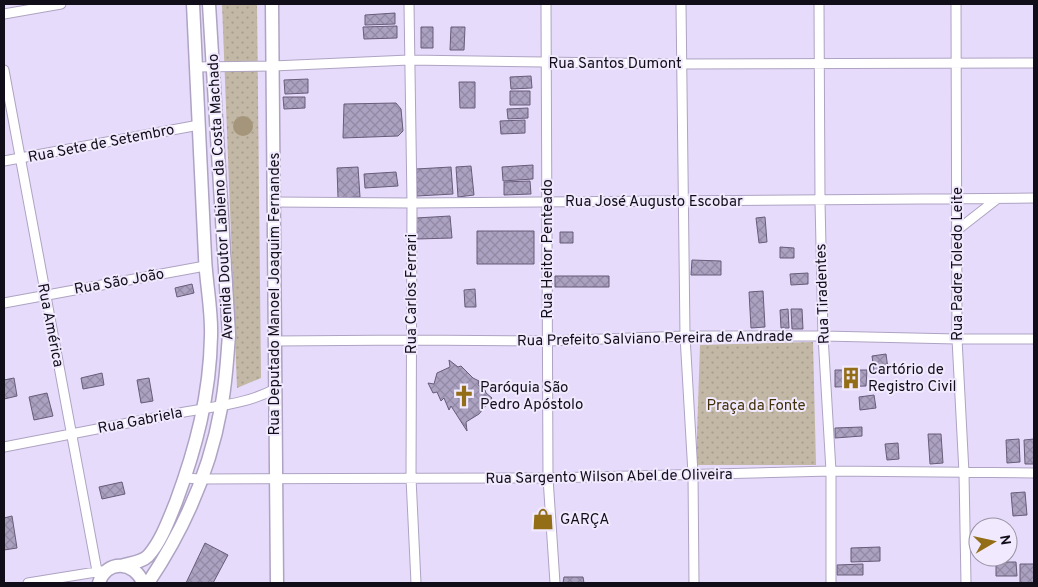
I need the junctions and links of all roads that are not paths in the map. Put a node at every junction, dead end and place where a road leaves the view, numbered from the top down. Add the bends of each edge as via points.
1 (61, 4) edge
2 (192, 4) edge
3 (209, 4) edge
4 (272, 4) edge
5 (409, 4) edge
6 (546, 4) edge
7 (682, 4) edge
8 (819, 4) edge
9 (956, 4) edge
10 (4, 14) edge
11 (409, 60) junction
12 (819, 62) junction
13 (956, 62) junction
14 (546, 63) junction
15 (1034, 63) edge
16 (681, 64) junction
17 (196, 66) junction
18 (212, 66) junction
19 (273, 66) junction
20 (4, 70) edge
21 (199, 125) junction
22 (21, 158) junction
23 (4, 161) edge
24 (956, 198) junction
25 (998, 198) junction
26 (1034, 198) edge
27 (682, 201) junction
28 (820, 201) junction
29 (274, 202) junction
30 (547, 202) junction
31 (412, 203) junction
32 (956, 231) junction
33 (205, 266) junction
34 (45, 295) junction
35 (4, 303) edge
36 (685, 336) junction
37 (823, 336) junction
38 (957, 339) junction
39 (1034, 339) edge
40 (411, 340) junction
41 (275, 341) junction
42 (548, 341) junction
43 (275, 388) junction
44 (222, 407) junction
45 (204, 408) junction
46 (72, 434) junction
47 (4, 447) edge
48 (831, 472) junction
49 (964, 473) junction
50 (1034, 473) edge
51 (693, 474) junction
52 (185, 478) junction
53 (411, 478) junction
54 (548, 478) junction
55 (200, 479) junction
56 (276, 479) junction
57 (124, 565) junction
58 (101, 576) edge
59 (28, 583) edge
60 (143, 583) edge
61 (148, 583) edge
62 (278, 583) edge
63 (416, 583) edge
64 (555, 583) edge
65 (694, 583) edge
66 (831, 583) edge
67 (966, 583) edge

1 - 10 street
2 - 17 main road, Avenida Doutor Labieno da Costa Machado
3 - 18 main road, Avenida Doutor Labieno da Costa Machado
4 - 19 main road, Rua Deputado Manoel Joaquim Fernandes
5 - 11 street, Rua Carlos Ferrari
6 - 14 street, Rua Heitor Penteado
7 - 16 street
8 - 12 street, Rua Tiradentes
9 - 13 street, Rua Padre Toledo Leite
11 - 14 street, Rua Santos Dumont
11 - 19 street, Rua Santos Dumont
11 - 31 street, Rua Carlos Ferrari
12 - 13 street, Rua Santos Dumont
12 - 16 street, Rua Santos Dumont
12 - 28 street, Rua Tiradentes
13 - 15 street, Rua Santos Dumont
13 - 24 street, Rua Padre Toledo Leite
14 - 16 street, Rua Santos Dumont
14 - 30 street, Rua Heitor Penteado
16 - 27 street
17 - 18 street, Rua Santos Dumont
17 - 21 main road, Avenida Doutor Labieno da Costa Machado
18 - 19 street, Rua Santos Dumont
18 - 44 main road, Avenida Doutor Labieno da Costa Machado via 229,335
19 - 29 main road, Rua Deputado Manoel Joaquim Fernandes
20 - 22 street, Rua América
21 - 22 street, Rua Sete de Setembro
21 - 33 main road, Avenida Doutor Labieno da Costa Machado
22 - 23 street, Rua Sete de Setembro
22 - 34 street, Rua América
24 - 25 street, Rua José Augusto Escobar
24 - 28 street, Rua José Augusto Escobar
24 - 32 street, Rua Padre Toledo Leite
25 - 26 street, Rua José Augusto Escobar
25 - 32 street
27 - 28 street, Rua José Augusto Escobar
27 - 30 street, Rua José Augusto Escobar
27 - 36 street
28 - 37 street, Rua Tiradentes
29 - 31 street, Rua José Augusto Escobar
29 - 41 main road, Rua Deputado Manoel Joaquim Fernandes
30 - 31 street, Rua José Augusto Escobar
30 - 42 street, Rua Heitor Penteado
31 - 40 street, Rua Carlos Ferrari
32 - 38 street, Rua Padre Toledo Leite
33 - 34 street, Rua São João
33 - 45 main road, Avenida Doutor Labieno da Costa Machado via 212,335
34 - 35 street, Rua São João
34 - 46 street, Rua América
36 - 37 street, Rua Prefeito Salviano Pereira de Andrade
36 - 42 street, Rua Prefeito Salviano Pereira de Andrade
36 - 51 street
37 - 38 street, Rua Prefeito Salviano Pereira de Andrade
37 - 48 street, Rua Tiradentes
38 - 39 street, Rua Prefeito Salviano Pereira de Andrade
38 - 49 street, Rua Padre Toledo Leite
40 - 41 street, Rua Prefeito Salviano Pereira de Andrade
40 - 42 street, Rua Prefeito Salviano Pereira de Andrade
40 - 53 street, Rua Carlos Ferrari
41 - 43 main road, Rua Deputado Manoel Joaquim Fernandes
42 - 54 street, Rua Heitor Penteado
43 - 44 street, Rua Gabriela via 259,397
43 - 56 main road, Rua Deputado Manoel Joaquim Fernandes
44 - 45 street, Rua Gabriela
44 - 55 main road, Avenida Doutor Labieno da Costa Machado
45 - 46 street, Rua Gabriela
45 - 52 main road, Avenida Doutor Labieno da Costa Machado
46 - 47 street, Rua Gabriela
46 - 58 street, Rua América
48 - 49 street, Rua Sargento Wilson Abel de Oliveira
48 - 51 street, Rua Sargento Wilson Abel de Oliveira
48 - 66 street, Rua Tiradentes
49 - 50 street, Rua Sargento Wilson Abel de Oliveira
49 - 67 street, Rua Padre Toledo Leite
51 - 54 street, Rua Sargento Wilson Abel de Oliveira
51 - 65 street
52 - 55 street, Rua Sargento Wilson Abel de Oliveira
52 - 57 main road, Avenida Doutor Labieno da Costa Machado via 157,543 147,556
53 - 54 street, Rua Sargento Wilson Abel de Oliveira
53 - 56 street, Rua Sargento Wilson Abel de Oliveira
53 - 63 street, Rua Carlos Ferrari
54 - 64 street, Rua Heitor Penteado
55 - 56 street, Rua Sargento Wilson Abel de Oliveira
55 - 61 main road, Avenida Doutor Labieno da Costa Machado via 179,530
56 - 62 main road, Rua Deputado Manoel Joaquim Fernandes
57 - 58 main road, Avenida Doutor Labieno da Costa Machado via 114,566
57 - 60 main road via 136,571
58 - 59 street

